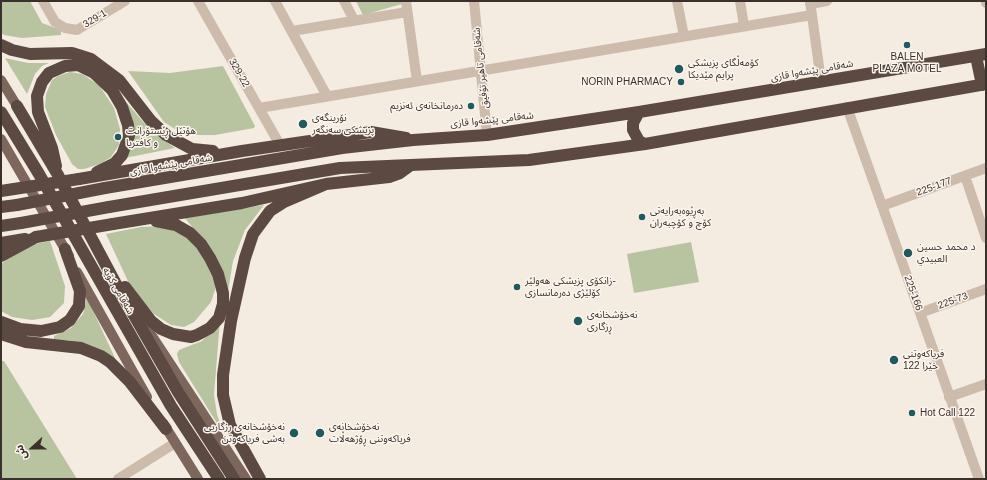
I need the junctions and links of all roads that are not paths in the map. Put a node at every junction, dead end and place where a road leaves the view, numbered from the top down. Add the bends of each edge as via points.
1 (43, 1) edge
2 (198, 1) edge
3 (275, 1) edge
4 (344, 1) edge
5 (406, 1) edge
6 (475, 1) edge
7 (677, 1) edge
8 (740, 1) edge
9 (827, 1) edge
10 (122, 2) edge
11 (810, 2) edge
12 (407, 12) junction
13 (812, 15) junction
14 (354, 20) junction
15 (744, 26) junction
16 (292, 31) junction
17 (684, 36) junction
18 (1, 45) edge
19 (981, 55) edge
20 (481, 70) junction
21 (1, 80) edge
22 (416, 81) junction
23 (821, 81) junction
24 (984, 85) edge
25 (327, 96) junction
26 (17, 106) joint
27 (847, 107) junction
28 (259, 108) junction
29 (1, 112) edge
30 (639, 112) junction
31 (487, 135) junction
32 (1, 139) edge
33 (413, 140) junction
34 (645, 144) junction
35 (280, 145) junction
36 (242, 151) junction
37 (412, 165) junction
38 (986, 168) edge
39 (58, 175) junction
40 (965, 176) junction
41 (79, 179) junction
42 (326, 184) junction
43 (1, 191) edge
44 (882, 206) junction
45 (1, 207) edge
46 (139, 220) junction
47 (984, 224) edge
48 (1, 226) edge
49 (36, 237) junction
50 (986, 238) edge
51 (1, 243) edge
52 (65, 249) junction
53 (1, 256) edge
54 (103, 260) junction
55 (116, 284) junction
56 (986, 289) edge
57 (920, 313) junction
58 (1, 322) edge
59 (1, 334) edge
60 (986, 384) edge
61 (949, 397) junction
62 (166, 429) junction
63 (175, 443) junction
64 (986, 478) edge
65 (118, 479) edge
66 (198, 479) edge
67 (219, 479) edge
68 (234, 479) edge
69 (246, 479) edge
70 (260, 479) edge
71 (979, 479) edge
72 (982, 479) edge

1 - 10 street, 329-1 via 55,22 64,28 77,30
2 - 28 street, 329-22
3 - 16 street
4 - 14 street
5 - 12 street
6 - 20 street, شەقامی تاهیر تۆفیق
7 - 17 street
8 - 15 street
9 - 11 street
11 - 13 street
12 - 14 street
12 - 22 street
13 - 15 street
13 - 23 street
14 - 16 street
15 - 17 street
16 - 25 street
17 - 20 street
18 - 36 highway via 30,54 72,53 91,59 119,80 151,121 175,141 201,151
19 - 23 highway, شەقامی پێشەوا قازی
19 - 24 highway
20 - 22 street
20 - 31 street, شەقامی تاهیر تۆفیق
21 - 26 main road, شەقامی کۆیە
22 - 25 street
23 - 30 highway, شەقامی پێشەوا قازی
24 - 27 highway
25 - 28 street
26 - 39 highway, شەقامی کۆیە
27 - 34 highway
27 - 44 street, 225-166
28 - 35 street, 329-22
29 - 67 highway, شەقامی کۆیە via 171,406
30 - 31 highway, شەقامی پێشەوا قازی
30 - 34 highway via 633,123 633,130 639,141
31 - 33 highway, شەقامی پێشەوا قازی
32 - 52 main road
33 - 35 highway via 394,134 372,132
33 - 45 highway, شەقامی پێشەوا قازی, bridge via 342,148
34 - 37 highway via 529,160
35 - 36 highway
36 - 41 highway
37 - 42 highway via 389,177
37 - 48 highway, bridge via 340,168
38 - 40 street, 225-177
39 - 41 highway via 52,148 38,112 37,96 42,82 49,73 65,66 78,66 94,73 112,90 126,117 129,136 116,163
39 - 54 highway, شەقامی کۆیە
40 - 44 street, 225-177
40 - 47 street
41 - 43 highway, bridge
42 - 46 highway via 242,203
42 - 70 highway via 284,202 270,211 253,234 245,258 231,321 223,375 223,395 230,425
44 - 57 street, 225-166
46 - 49 highway, bridge
46 - 54 highway via 176,225 190,233 201,244 215,266 222,288 223,304 215,323 204,332 191,337 161,329 151,321
47 - 50 street
49 - 51 highway
49 - 53 highway
52 - 58 highway via 80,291 79,306 70,320 60,327 41,331 20,329
52 - 62 main road
54 - 55 highway, شەقامی کۆیە
55 - 68 highway, شەقامی کۆیە via 178,392
55 - 69 main road, شەقامی کۆیە
56 - 57 street, 225-73
57 - 61 street, 225-166
59 - 62 highway via 26,342 81,348 101,356 130,382
60 - 61 street
61 - 71 street, 225-166
62 - 63 main road
63 - 65 street
63 - 66 main road
64 - 72 street

